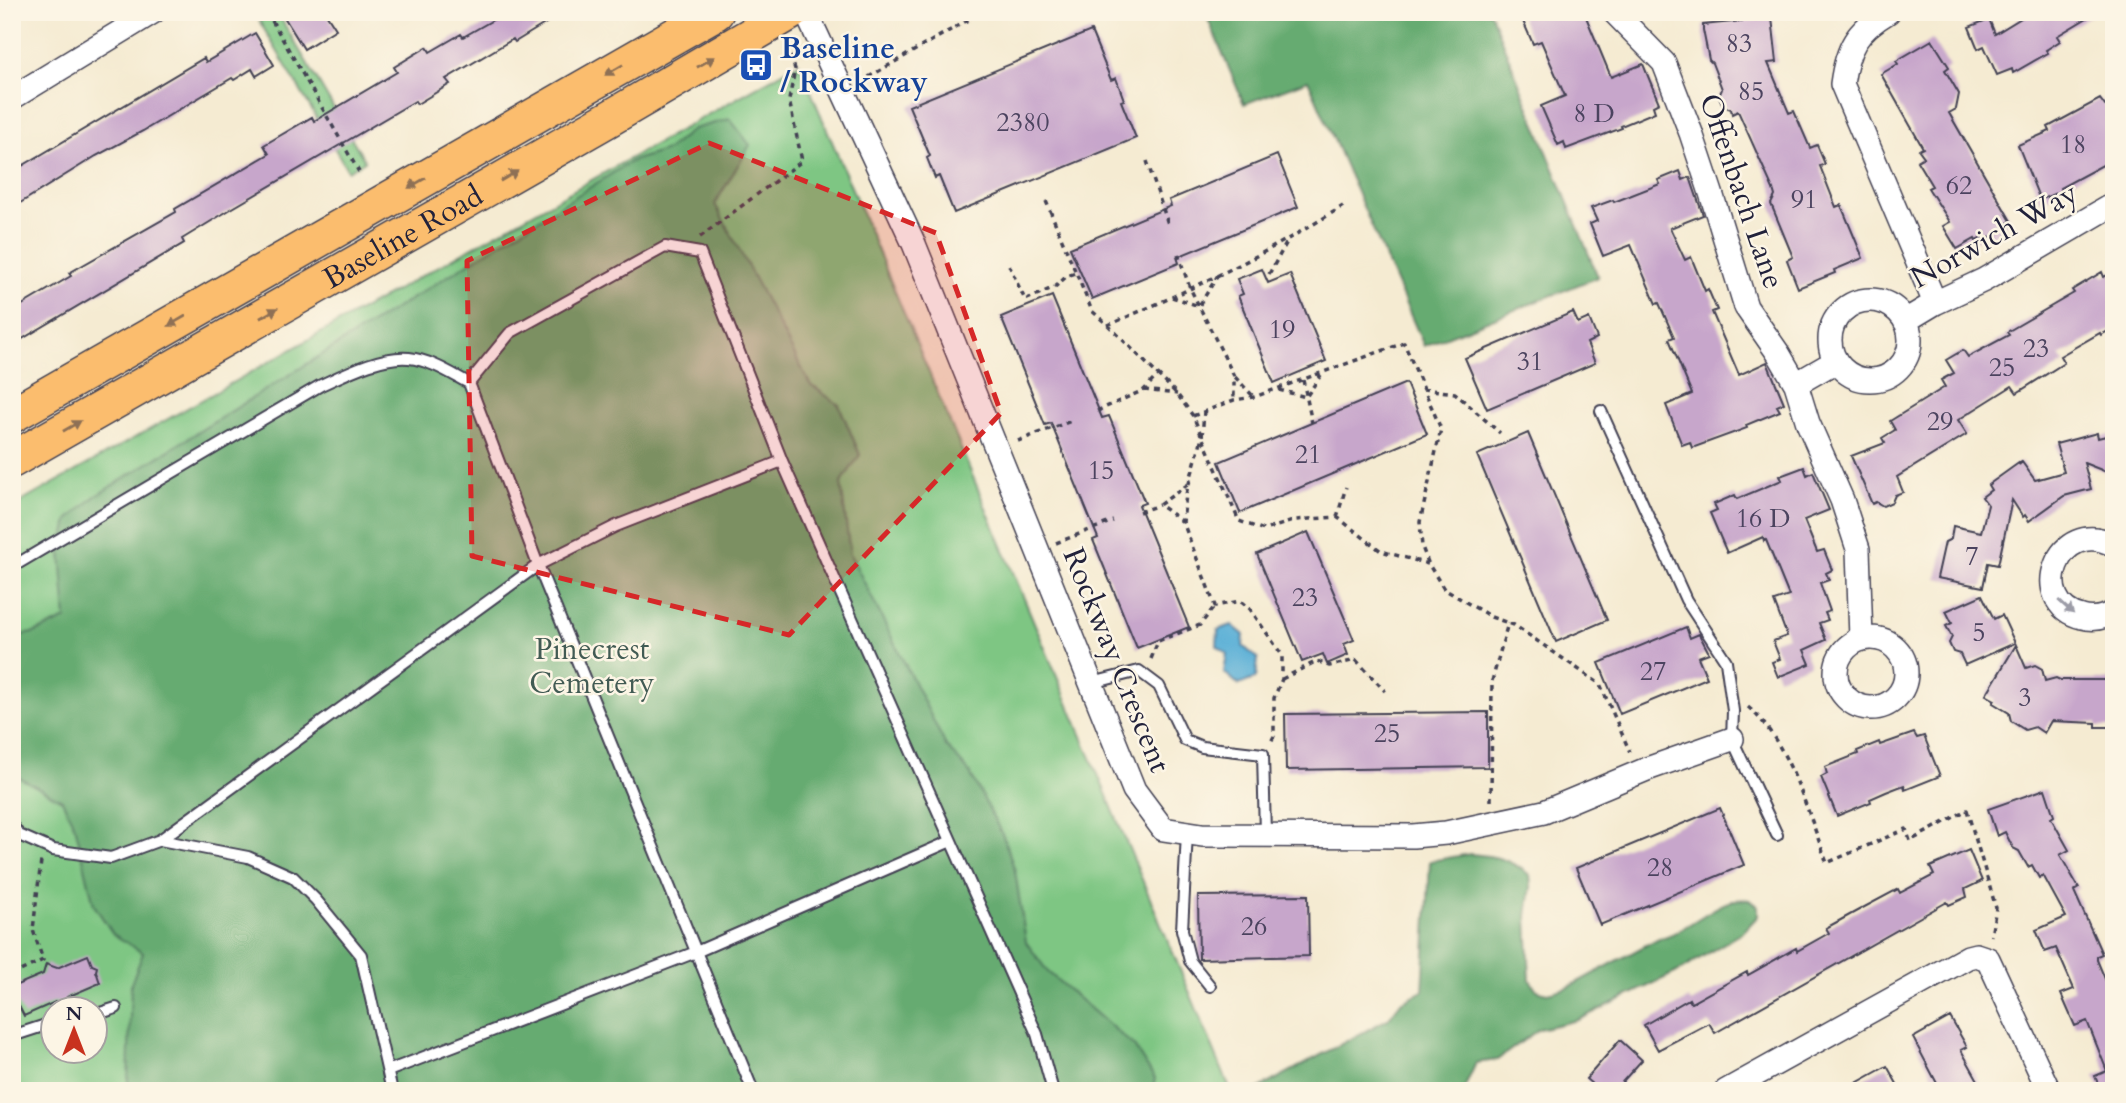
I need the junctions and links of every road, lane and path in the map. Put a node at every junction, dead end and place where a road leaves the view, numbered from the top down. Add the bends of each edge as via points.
1 (153, 12) edge
2 (267, 12) edge
3 (716, 12) edge
4 (806, 12) edge
5 (976, 12) edge
6 (1614, 12) edge
7 (1888, 12) edge
8 (788, 27) edge
9 (858, 83) dead end
10 (12, 98) edge
11 (1147, 161) dead end
12 (359, 172) dead end
13 (1046, 201) dead end
14 (2114, 204) edge
15 (1343, 206) dead end
16 (1169, 227) dead end
17 (1288, 240) junction
18 (684, 250) junction
19 (1178, 254) dead end
20 (1010, 265) dead end
21 (1076, 272) junction
22 (1219, 274) junction
23 (1269, 274) dead end
24 (1190, 288) junction
25 (1172, 297) junction
26 (1935, 303) junction
27 (1199, 306) junction
28 (1905, 321) junction
29 (1108, 325) junction
30 (1836, 361) junction
31 (1322, 373) junction
32 (1158, 375) junction
33 (1234, 376) junction
34 (1303, 380) junction
35 (469, 383) junction
36 (1796, 384) junction
37 (1277, 389) junction
38 (1423, 389) junction
39 (1144, 390) junction
40 (1177, 394) junction
41 (1254, 397) junction
42 (1306, 397) junction
43 (1234, 400) junction
44 (1097, 411) dead end
45 (1204, 411) junction
46 (1601, 411) dead end
47 (12, 415) edge
48 (1192, 416) junction
49 (1071, 421) dead end
50 (1312, 423) dead end
51 (1500, 433) dead end
52 (1202, 438) junction
53 (997, 449) junction
54 (12, 460) edge
55 (782, 460) junction
56 (1190, 482) junction
57 (1346, 487) dead end
58 (1159, 505) junction
59 (1139, 512) dead end
60 (1337, 517) junction
61 (1113, 521) dead end
62 (1183, 522) junction
63 (2114, 545) edge
64 (1037, 550) junction
65 (538, 565) junction
66 (1429, 565) junction
67 (12, 567) edge
68 (1215, 606) junction
69 (2114, 612) edge
70 (1508, 623) junction
71 (1861, 639) dead end
72 (1146, 676) junction
73 (1282, 679) junction
74 (1092, 683) junction
75 (1385, 691) dead end
76 (1731, 692) junction
77 (1732, 739) junction
78 (1263, 754) junction
79 (1639, 773) junction
80 (1492, 823) junction
81 (12, 825) edge
82 (1187, 832) junction
83 (1265, 834) junction
84 (1777, 835) dead end
85 (160, 840) junction
86 (951, 841) junction
87 (42, 845) junction
88 (696, 952) junction
89 (1987, 959) junction
90 (12, 975) edge
91 (1210, 986) dead end
92 (116, 1009) dead end
93 (108, 1011) edge
94 (38, 1027) edge
95 (12, 1035) edge
96 (388, 1071) junction
97 (392, 1091) edge
98 (753, 1091) edge
99 (1053, 1091) edge
100 (1726, 1091) edge
101 (2049, 1091) edge

1 - 10 street
2 - 12 path
3 -> 47 main road, Baseline Road
4 - 53 street, Rockway Crescent via 914,244
5 - 9 path
6 - 36 street, Offenbach Lane via 1664,63 1746,307
7 - 26 street via 1856,38 1846,58 1842,84
8 - 18 path via 795,69 789,100 802,160
54 -> 8 main road, Baseline Road via 593,128
11 - 16 path
13 - 21 path
14 - 26 street, Norwich Way via 1984,280
15 - 17 path
17 - 22 path
17 - 23 path
18 - 35 lane via 665,247 510,333
18 - 55 lane via 699,253
19 - 24 path
20 - 21 path via 1024,300
21 - 29 path via 1092,311
22 - 24 path
22 - 27 path
24 - 25 path
24 - 27 path
25 - 27 path
25 - 29 path
26 - 28 street, Norwich Way
27 - 33 path
28 - 30 street, Norwich Way via 1910,347 1905,360 1884,378 1857,378
28 - 30 street, Norwich Way via 1886,304 1874,301 1850,306 1833,324 1830,337
29 - 32 path
30 - 36 street
31 - 34 path
31 - 38 path via 1404,343
31 - 42 path
32 - 39 path
32 - 40 path
33 - 41 path
33 - 43 path
34 - 37 path
34 - 42 path
35 - 65 lane
35 - 67 lane via 435,365 408,358 371,363 321,385
36 - 71 street, Offenbach Lane via 1857,549
37 - 41 path
37 - 42 path
38 - 51 path via 1455,393
38 - 66 path via 1441,429 1420,522
39 - 40 path
39 - 44 path
40 - 48 path
41 - 43 path
42 - 50 path
43 - 45 path
45 - 48 path
45 - 52 path
46 - 76 lane via 1686,600 1726,662
48 - 52 path
49 - 53 path
52 - 56 path
52 - 60 path via 1239,521 1264,530 1296,520
53 - 64 street, Rockway Crescent
55 - 65 lane via 616,526
55 - 86 lane
56 - 58 path
56 - 62 path
57 - 60 path
58 - 59 path
58 - 62 path
60 - 66 path via 1381,551
61 - 64 path
62 - 68 path
63 -> 69 street via 2105,540 2077,541 2065,549 2053,573 2053,587 2067,611 2093,619
64 - 74 street, Rockway Crescent
65 - 85 lane
65 - 88 lane
66 - 70 path via 1444,589
68 - 72 path via 1200,625 1158,641
68 - 73 path via 1240,601 1250,609 1282,655
70 - 79 path via 1600,684
70 - 80 path via 1492,681
72 - 74 lane via 1139,671
72 - 78 lane via 1159,686 1185,740 1202,747
73 - 75 path via 1317,662 1329,666 1356,660
73 - 78 path via 1274,698 1274,736
74 - 82 street, Rockway Crescent via 1134,790 1163,829
76 - 77 lane
76 - 89 path via 1757,715 1783,752 1827,863 1906,829 1910,841 1967,810 1996,908
77 - 79 street, Rockway Crescent
77 - 84 lane
78 - 83 lane
79 - 80 street, Rockway Crescent via 1544,812
80 - 83 street, Rockway Crescent via 1413,836
81 - 87 lane via 19,835
82 - 83 street, Rockway Crescent
82 - 91 lane via 1182,930 1190,961
85 - 87 lane via 111,858
85 - 96 lane via 248,857 293,877 316,900 361,955
86 - 88 lane
86 - 99 lane via 1037,1034
87 - 90 path via 33,930 43,960
88 - 96 lane
88 - 98 lane
89 - 100 street via 1968,957
89 - 101 street
92 - 93 lane
94 - 95 lane
96 - 97 lane

